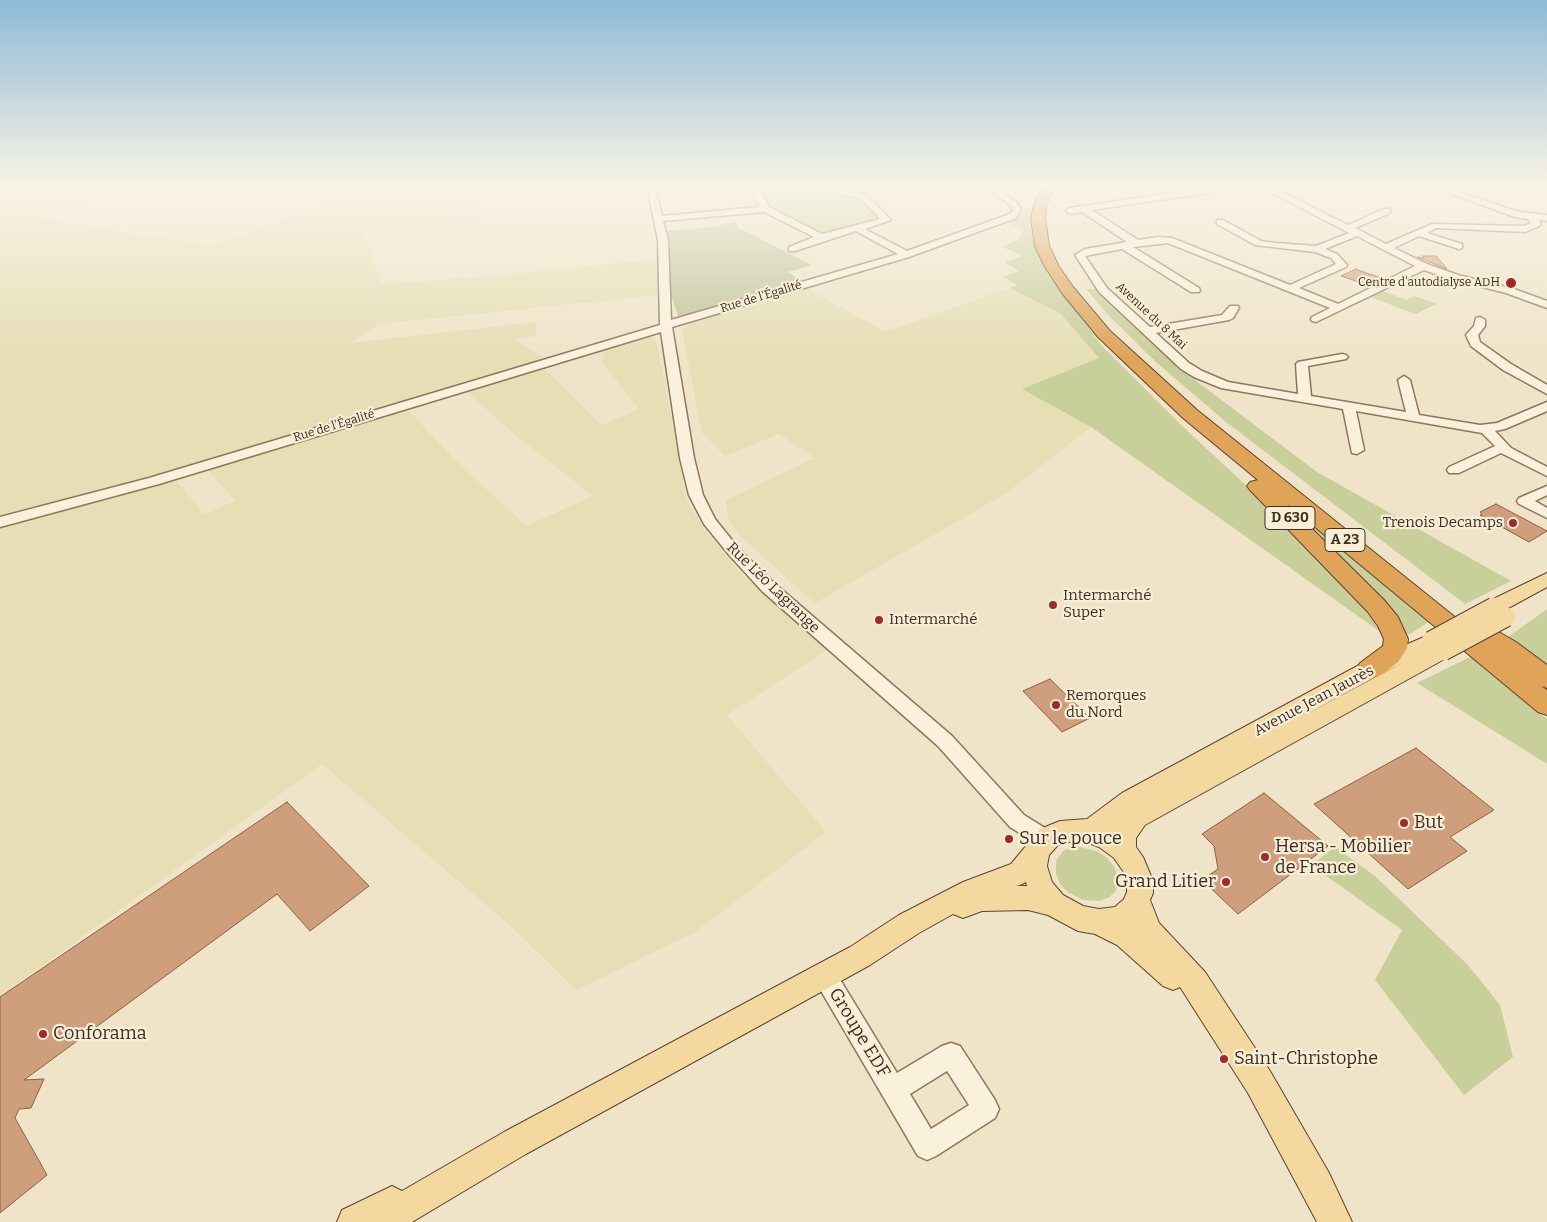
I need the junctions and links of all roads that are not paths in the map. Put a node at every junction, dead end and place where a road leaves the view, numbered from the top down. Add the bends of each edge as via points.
1 (663, 244) edge
2 (805, 244) edge
3 (886, 244) edge
4 (936, 244) edge
5 (1042, 244) edge
6 (1053, 244) edge
7 (1129, 244) joint
8 (1179, 244) edge
9 (1264, 244) edge
10 (1326, 244) edge
11 (1381, 244) edge
12 (1394, 244) edge
13 (1453, 244) edge
14 (1459, 246) dead end
15 (1387, 247) junction
16 (792, 249) dead end
17 (1317, 249) junction
18 (906, 255) junction
19 (1424, 266) junction
20 (1291, 288) junction
21 (1194, 290) dead end
22 (1547, 305) edge
23 (1234, 308) dead end
24 (1339, 308) junction
25 (1316, 319) dead end
26 (1480, 320) dead end
27 (666, 326) junction
28 (1147, 331) junction
29 (1342, 357) dead end
30 (1145, 374) junction
31 (1404, 380) dead end
32 (1547, 390) edge
33 (1305, 400) junction
34 (1547, 406) edge
35 (1349, 407) junction
36 (1414, 418) junction
37 (1486, 429) junction
38 (1502, 448) junction
39 (1357, 450) dead end
40 (1454, 470) dead end
41 (1547, 472) edge
42 (1547, 490) edge
43 (1547, 514) edge
44 (0, 522) edge
45 (1547, 579) edge
46 (1547, 594) edge
47 (1500, 612) junction
48 (1476, 630) junction
49 (1437, 646) junction
50 (1369, 670) junction
51 (1547, 678) edge
52 (1547, 687) edge
53 (1547, 705) edge
54 (1086, 831) junction
55 (1041, 847) junction
56 (1123, 850) junction
57 (1137, 901) junction
58 (1054, 904) junction
59 (1099, 922) junction
60 (860, 956) junction
61 (825, 976) junction
62 (1222, 1025) junction
63 (893, 1090) dead end
64 (515, 1143) junction
65 (1317, 1185) junction
66 (354, 1222) edge
67 (380, 1222) edge
68 (1335, 1222) edge
69 (1343, 1222) edge

1 - 27 street, Rue Léo Lagrange
2 - 16 street
3 - 18 street
4 - 18 street, Rue de l'Égalité
5 - 30 highway, A 23 via 1052,267 1087,316
6 - 48 highway, A 23 via 1071,279 1112,329 1199,409
7 - 21 street
7 - 28 street, Avenue du 8 Mai via 1083,252 1080,258 1103,290
8 - 20 street, Avenue du 8 Mai
9 - 17 street
10 - 17 street
11 - 15 street
12 - 15 street
13 - 14 street
15 - 19 street
17 - 20 street via 1334,256 1342,265
18 - 27 street, Rue de l'Égalité
19 - 22 street
19 - 24 street
20 - 24 street, Avenue du 8 Mai
23 - 28 street via 1225,318
24 - 25 street
26 - 32 street via 1472,335 1475,344
27 - 44 street, Rue de l'Égalité via 136,486
27 - 55 street, Rue Léo Lagrange via 694,490 712,526 768,587 945,742
28 - 33 street, Avenue du 8 Mai via 1188,368 1205,377 1237,388
29 - 33 street via 1302,364
30 - 50 highway, D 630 via 1157,392 1277,505 1381,612 1395,634 1395,648
30 - 53 highway, A 23
31 - 36 street
33 - 35 street, Avenue du 8 Mai
34 - 37 street, Avenue du 8 Mai
35 - 36 street, Avenue du 8 Mai
35 - 39 street
36 - 37 street, Avenue du 8 Mai
37 - 38 street
38 - 40 street
38 - 41 street
42 - 43 street via 1524,501
45 - 47 main road, Avenue Jean Jaurès / D 630
46 - 47 main road, Avenue Jean Jaurès / D 630
47 - 49 main road, Avenue Jean Jaurès / D 630, bridge
48 - 51 highway
48 - 52 highway, A 23
49 - 50 main road, Avenue Jean Jaurès / D 630
49 - 56 main road, Avenue Jean Jaurès / D 630 via 1144,814 1128,826
50 - 54 main road, Avenue Jean Jaurès / D 630 via 1131,800 1096,828
54 - 55 main road via 1064,831
54 - 56 main road via 1108,839
55 - 58 main road via 1034,866 1037,880
55 - 60 main road via 1020,873 963,894
56 - 57 main road via 1139,877
57 - 59 main road via 1122,916
57 - 62 main road via 1149,932 1190,976
58 - 59 main road via 1078,918
58 - 60 main road via 1022,898 982,900
59 - 62 main road via 1134,941
60 - 61 main road
61 - 63 street, Groupe EDF
61 - 64 main road
62 - 65 main road via 1259,1082
64 - 66 main road
64 - 67 main road
65 - 68 main road
65 - 69 main road

